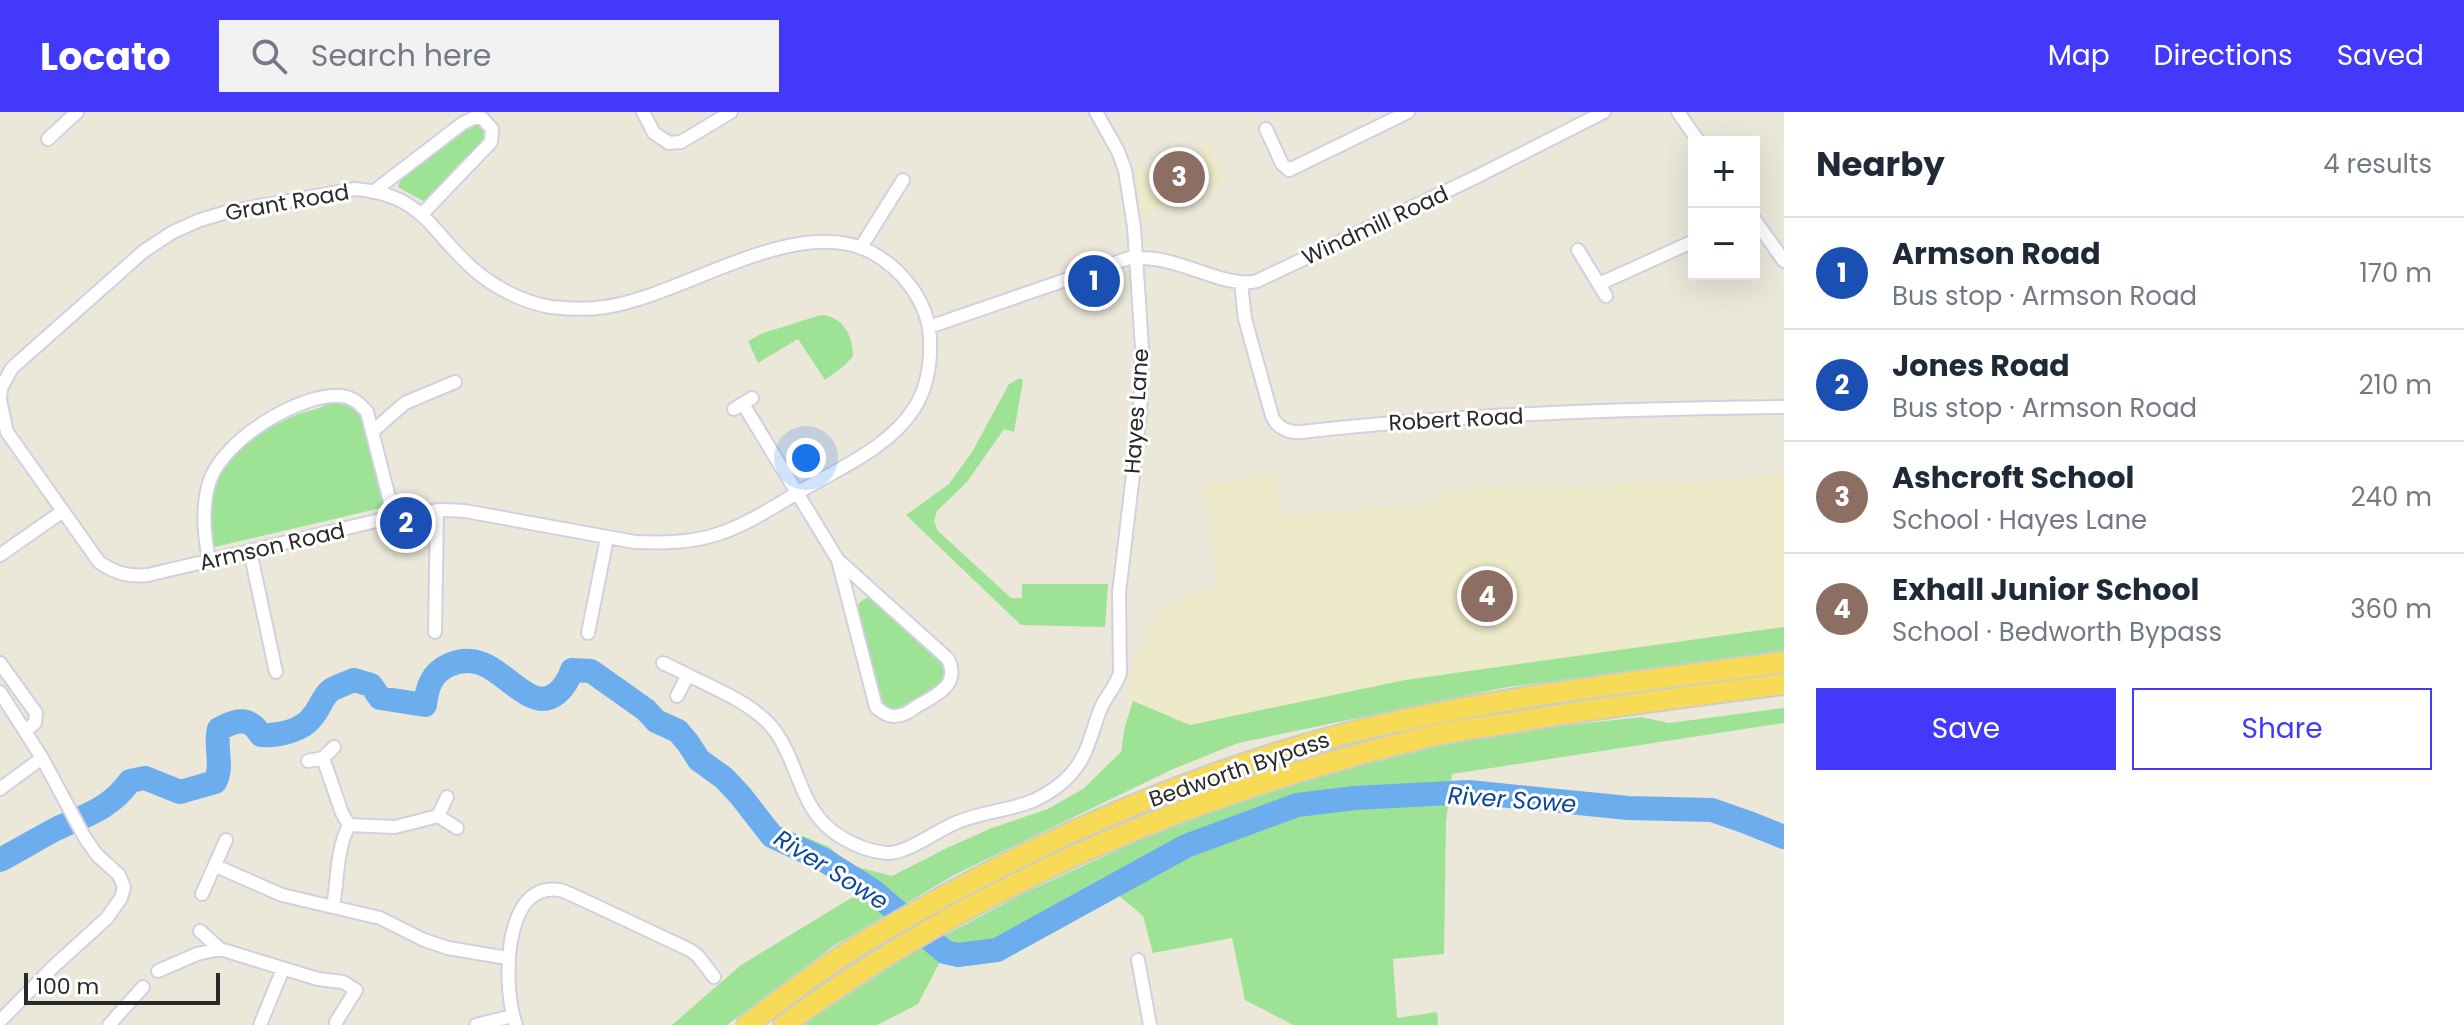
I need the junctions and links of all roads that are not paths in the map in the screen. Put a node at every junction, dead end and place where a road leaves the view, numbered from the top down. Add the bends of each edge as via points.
1 (77, 112) edge
2 (643, 112) edge
3 (731, 112) edge
4 (1096, 112) edge
5 (1408, 112) edge
6 (1604, 112) edge
7 (1678, 112) edge
8 (1266, 129) dead end
9 (1695, 136) edge
10 (48, 139) dead end
11 (903, 180) dead end
12 (373, 192) junction
13 (422, 214) junction
14 (1760, 227) edge
15 (1688, 244) edge
16 (861, 247) junction
17 (1578, 250) dead end
18 (1136, 258) junction
19 (1784, 261) edge
20 (1241, 283) junction
21 (1599, 284) junction
22 (1606, 296) dead end
23 (929, 327) junction
24 (455, 382) dead end
25 (743, 404) dead end
26 (1784, 407) edge
27 (373, 431) junction
28 (798, 493) junction
29 (437, 510) junction
30 (63, 511) junction
31 (394, 517) junction
32 (607, 538) junction
33 (250, 551) junction
34 (0, 555) edge
35 (209, 560) junction
36 (838, 560) junction
37 (435, 632) dead end
38 (588, 633) dead end
39 (1784, 662) edge
40 (0, 663) edge
41 (663, 663) dead end
42 (276, 672) dead end
43 (688, 675) junction
44 (1784, 684) edge
45 (0, 692) edge
46 (677, 696) dead end
47 (26, 730) junction
48 (334, 747) dead end
49 (42, 758) junction
50 (323, 758) junction
51 (308, 761) dead end
52 (0, 789) edge
53 (447, 797) dead end
54 (438, 816) junction
55 (349, 825) junction
56 (457, 828) dead end
57 (226, 840) dead end
58 (216, 866) junction
59 (202, 894) dead end
60 (333, 907) junction
61 (200, 931) dead end
62 (220, 949) junction
63 (507, 958) junction
64 (1138, 960) dead end
65 (283, 969) junction
66 (158, 971) dead end
67 (714, 977) dead end
68 (143, 987) dead end
69 (0, 1021) edge
70 (514, 1021) edge
71 (336, 1022) dead end
72 (109, 1025) edge
73 (260, 1025) edge
74 (476, 1025) edge
75 (747, 1025) edge
76 (784, 1025) edge
77 (1150, 1025) edge

1 - 10 street
2 - 3 street via 658,137 675,143
4 - 18 street, Hayes Lane via 1125,170
5 - 8 street via 1289,170
6 - 20 street, Windmill Road via 1283,269
7 - 9 street
11 - 16 street
12 - 13 street, Grant Road
12 - 13 street via 463,123 482,118 492,129 491,142
12 - 30 street, Grant Road via 355,189 257,206 187,225 144,251 20,359 1,388 3,422
13 - 16 street, Grant Road via 490,282 535,303 573,309 623,304 799,242
14 - 19 street
15 - 21 street
16 - 23 street, Grant Road via 906,280
17 - 21 street
18 - 20 street via 1155,258
18 - 23 street
18 - 43 street, Hayes Lane via 1142,373 1119,593 1120,673 1090,744 1068,778 1050,792 963,820 889,854 864,848 840,837 809,807 775,730 743,704
20 - 26 street, Robert Road via 1245,319 1272,416 1290,432 1472,417
21 - 22 street
23 - 28 street, Armson Road via 929,372 905,421 878,445
24 - 27 street via 405,403
25 - 28 street
27 - 31 street
27 - 35 street via 362,406 340,396 296,407 256,429 225,458 210,481 204,528
28 - 32 street, Armson Road via 700,539 659,543
28 - 36 street
29 - 31 street, Armson Road
29 - 32 street, Armson Road
29 - 37 street
30 - 34 street
30 - 35 street, Armson Road via 99,562 116,573 148,575
31 - 33 street, Armson Road
32 - 38 street
33 - 35 street, Armson Road
33 - 42 street
36 - 36 street via 876,707 898,716 941,692 952,674 948,659
39 - 75 highway, Bedworth Bypass via 1457,709 1348,733 1252,762 1061,836 971,882 864,942
40 - 47 street via 36,713 35,723
41 - 43 street, Hayes Lane
43 - 46 street
44 - 76 highway, Bedworth Bypass via 1434,736 1311,767 1162,817 983,901 878,960
45 - 47 street
47 - 49 street
48 - 50 street
49 - 52 street
49 - 69 street via 85,838 124,887 107,918
50 - 51 street
50 - 55 street
53 - 54 street
54 - 55 street via 395,827
54 - 56 street
55 - 60 street via 339,850
57 - 58 street
58 - 59 street
58 - 60 street via 282,895
60 - 63 street via 380,918 448,948
61 - 62 street
62 - 65 street
62 - 66 street
63 - 67 street via 522,907 540,893 560,890 690,950
63 - 70 street
64 - 77 street
65 - 71 street via 343,982 356,990
65 - 73 street
68 - 72 street
70 - 74 street

